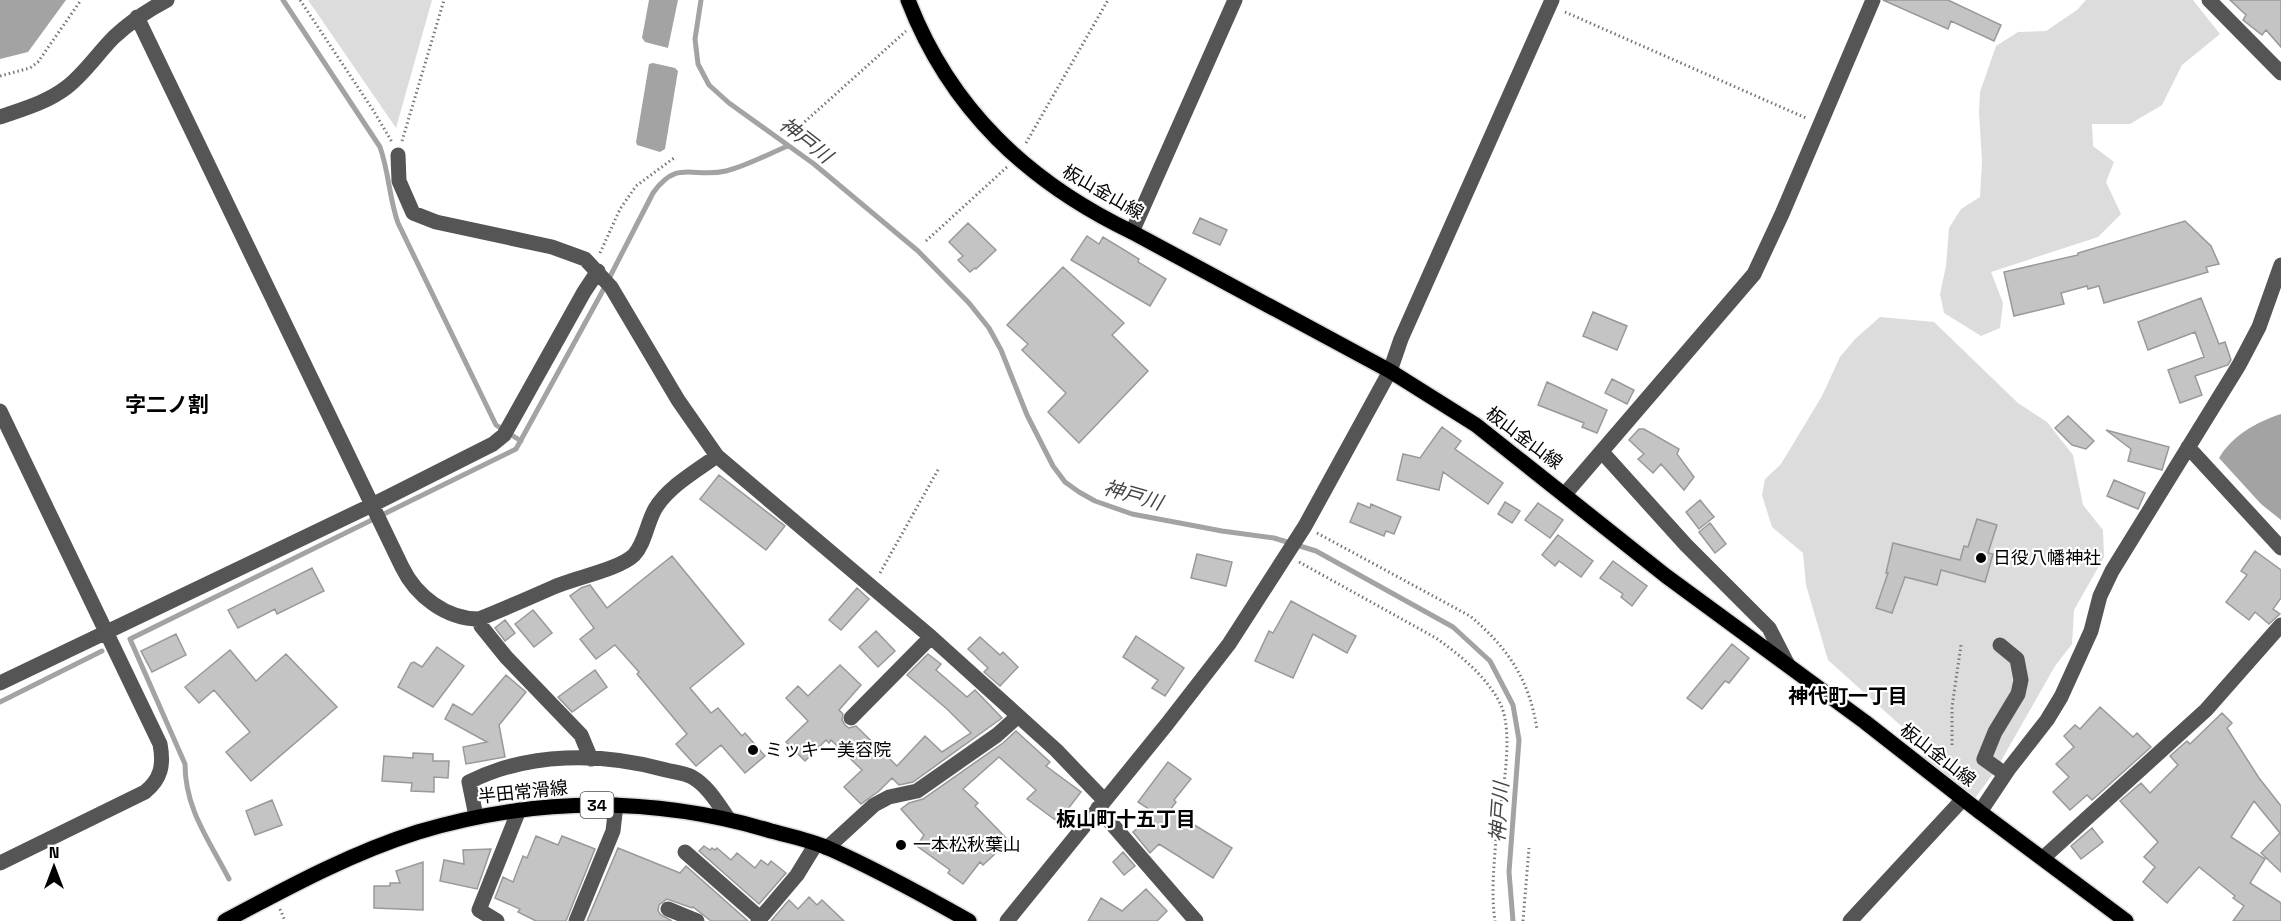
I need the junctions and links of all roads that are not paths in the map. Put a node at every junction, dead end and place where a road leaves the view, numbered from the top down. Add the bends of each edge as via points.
1 (167, 0) edge
2 (908, 0) edge
3 (1234, 0) edge
4 (1873, 0) edge
5 (2209, 0) edge
6 (1551, 2) edge
7 (138, 18) junction
8 (2281, 74) edge
9 (0, 117) edge
10 (398, 155) road end
11 (1132, 232) junction
12 (2281, 265) edge
13 (596, 269) junction
14 (1390, 371) junction
15 (0, 411) edge
16 (2188, 447) junction
17 (1602, 452) junction
18 (717, 456) junction
19 (1565, 494) junction
20 (376, 513) junction
21 (2281, 548) edge
22 (479, 620) junction
23 (2281, 625) edge
24 (106, 631) junction
25 (931, 637) junction
26 (2000, 645) dead end
27 (1788, 665) junction
28 (0, 683) edge
29 (1017, 717) junction
30 (851, 718) dead end
31 (591, 759) junction
32 (2005, 774) junction
33 (1963, 799) junction
34 (1101, 804) junction
35 (616, 805) junction
36 (519, 810) junction
37 (1980, 812) junction
38 (476, 816) junction
39 (729, 818) junction
40 (821, 846) junction
41 (685, 852) dead end
42 (2043, 858) junction
43 (0, 863) edge
44 (668, 909) dead end
45 (765, 918) edge
46 (225, 921) edge
47 (497, 921) edge
48 (576, 921) edge
49 (697, 921) edge
50 (969, 921) edge
51 (1007, 921) edge
52 (1196, 921) edge
53 (1850, 921) edge
54 (2126, 921) edge

1 - 7 street
2 - 11 main road, 板山金山線 via 932,51 973,114 1053,188
3 - 11 street
4 - 17 street via 1754,274
5 - 8 street
6 - 14 street
7 - 9 street via 114,37 65,89 34,106
7 - 20 street
10 - 13 street via 399,181 413,213 436,222 552,247 585,259
11 - 14 main road, 板山金山線
12 - 16 street via 2259,327 2240,365
13 - 18 street
13 - 20 street via 504,435
14 - 19 main road, 板山金山線 via 1476,425
14 - 34 street via 1304,528 1229,644
15 - 24 street
16 - 21 street
16 - 32 street via 2112,571 2100,596 2091,631 2061,697
17 - 19 street
17 - 27 street via 1686,545 1769,628
18 - 22 street via 684,479 657,506 633,556
18 - 25 street
19 - 27 main road, 板山金山線 via 1666,576
20 - 22 street via 417,591 454,616
20 - 24 street
22 - 31 street via 506,657 581,735
23 - 42 street via 2206,710
24 - 28 street
24 - 43 street via 160,744 163,759 155,784
25 - 29 street
25 - 30 street
26 - 32 street via 2017,659 2021,680 2018,694 1984,759
27 - 33 main road, 板山金山線
29 - 34 street via 1056,750
29 - 40 street via 917,791 874,805
31 - 38 street via 526,762 491,771 469,782
31 - 39 street via 649,765 692,777 707,789
32 - 37 street
33 - 37 main road, 板山金山線
33 - 53 street
34 - 51 street
34 - 52 street
35 - 36 main road, 半田常滑線 / 34
35 - 39 main road, 半田常滑線 / 34 via 670,808
35 - 48 street via 613,831
36 - 38 main road, 半田常滑線 / 34
36 - 47 street via 479,910
37 - 42 main road, 板山金山線
38 - 46 main road, 半田常滑線 / 34 via 350,858
39 - 40 main road, 半田常滑線 / 34
40 - 45 street
40 - 50 main road, 半田常滑線 / 34 via 898,881
41 - 45 street
42 - 54 main road, 板山金山線
44 - 49 street

